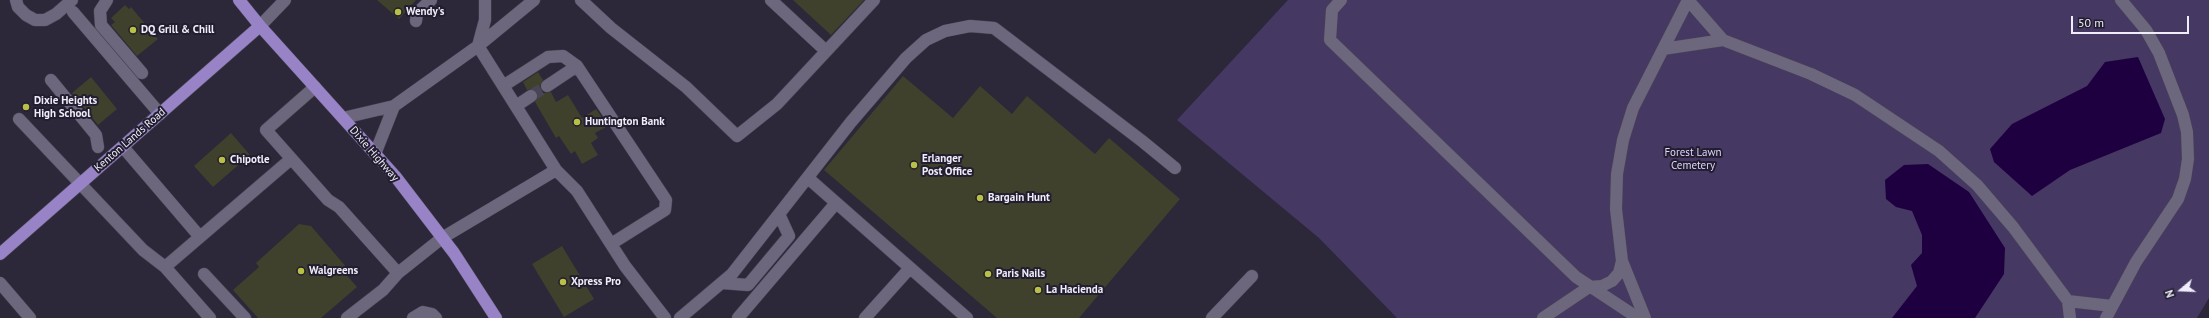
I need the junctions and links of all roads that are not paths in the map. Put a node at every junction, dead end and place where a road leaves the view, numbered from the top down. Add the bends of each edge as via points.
1 (16, 0) edge
2 (107, 0) edge
3 (239, 0) edge
4 (286, 0) edge
5 (431, 0) edge
6 (485, 0) edge
7 (534, 0) edge
8 (581, 0) edge
9 (771, 0) edge
10 (874, 0) edge
11 (1341, 0) edge
12 (1688, 0) edge
13 (2121, 0) edge
14 (72, 6) edge
15 (416, 21) dead end
16 (260, 26) junction
17 (1723, 40) junction
18 (478, 46) junction
19 (1663, 48) junction
20 (826, 51) junction
21 (577, 66) junction
22 (142, 73) dead end
23 (51, 80) dead end
24 (503, 86) junction
25 (547, 86) tunnel mouth
26 (315, 87) junction
27 (531, 96) tunnel mouth
28 (394, 106) junction
29 (516, 106) junction
30 (160, 114) junction
31 (343, 118) junction
32 (19, 119) dead end
33 (98, 147) dead end
34 (123, 147) junction
35 (375, 154) junction
36 (291, 158) junction
37 (1175, 168) dead end
38 (556, 170) junction
39 (808, 178) junction
40 (79, 184) junction
41 (836, 203) junction
42 (780, 214) junction
43 (200, 237) junction
44 (442, 238) junction
45 (611, 244) junction
46 (0, 254) edge
47 (1622, 261) junction
48 (165, 267) junction
49 (910, 268) junction
50 (398, 273) junction
51 (204, 274) dead end
52 (1252, 276) dead end
53 (0, 283) edge
54 (722, 283) junction
55 (1589, 287) junction
56 (2068, 301) junction
57 (2112, 306) junction
58 (30, 318) edge
59 (210, 318) edge
60 (245, 318) edge
61 (347, 318) edge
62 (413, 318) edge
63 (436, 318) edge
64 (496, 318) edge
65 (665, 318) edge
66 (680, 318) edge
67 (738, 318) edge
68 (865, 318) edge
69 (967, 318) edge
70 (1212, 318) edge
71 (1543, 318) edge
72 (1638, 318) edge
73 (1645, 318) edge
74 (2070, 318) edge
75 (2106, 318) edge

1 - 14 lane via 18,7 34,20 45,20
2 - 22 lane via 100,10 101,25
3 - 16 main road, Dixie Highway
4 - 16 lane
5 - 15 lane via 417,14
6 - 18 lane via 485,20
7 - 18 lane
8 - 20 lane via 611,28 686,88 737,136 777,104
9 - 20 lane
10 - 20 lane
11 - 55 lane via 1332,10 1330,40
12 - 17 lane
12 - 19 lane
13 - 57 lane via 2146,30 2159,53 2183,115 2187,132 2188,159 2178,199 2136,262
14 - 30 lane
16 - 26 main road, Dixie Highway
16 - 30 main road, Kenton Lands Road
17 - 19 lane
17 - 56 lane via 1811,74 1855,95 1939,151 1977,185 2013,226
18 - 24 lane
18 - 28 lane
19 - 47 lane via 1633,108 1623,140 1617,174 1616,209
21 - 24 lane via 563,56 548,57
21 - 25 lane
21 - 45 lane via 666,200 665,210
23 - 33 lane via 96,135
24 - 29 lane
26 - 31 main road, Dixie Highway
26 - 36 lane via 266,130
27 - 29 lane
28 - 31 lane
28 - 35 lane
29 - 38 lane
30 - 34 main road, Kenton Lands Road
31 - 35 main road, Dixie Highway
32 - 40 lane
34 - 40 main road, Kenton Lands Road
34 - 43 lane
35 - 44 main road, Dixie Highway
36 - 43 lane
36 - 50 lane
37 - 39 lane via 994,28 970,26 945,31 926,40 910,54 851,122
38 - 44 lane
38 - 45 lane via 577,191
39 - 41 lane
39 - 42 lane
40 - 46 main road, Kenton Lands Road
40 - 48 lane via 143,250
41 - 49 lane
41 - 67 lane
42 - 54 lane
42 - 54 lane via 789,236 748,285
43 - 48 lane
44 - 50 lane
44 - 64 main road, Dixie Highway
45 - 65 lane
47 - 55 lane via 1619,272 1612,281 1602,286
47 - 73 lane
48 - 59 lane
49 - 68 lane
49 - 69 lane
50 - 61 lane via 383,290
51 - 60 lane
52 - 70 lane
53 - 58 lane
54 - 66 lane
55 - 71 lane
55 - 72 lane
56 - 57 lane
56 - 74 lane
57 - 75 lane
62 - 63 lane via 423,312

